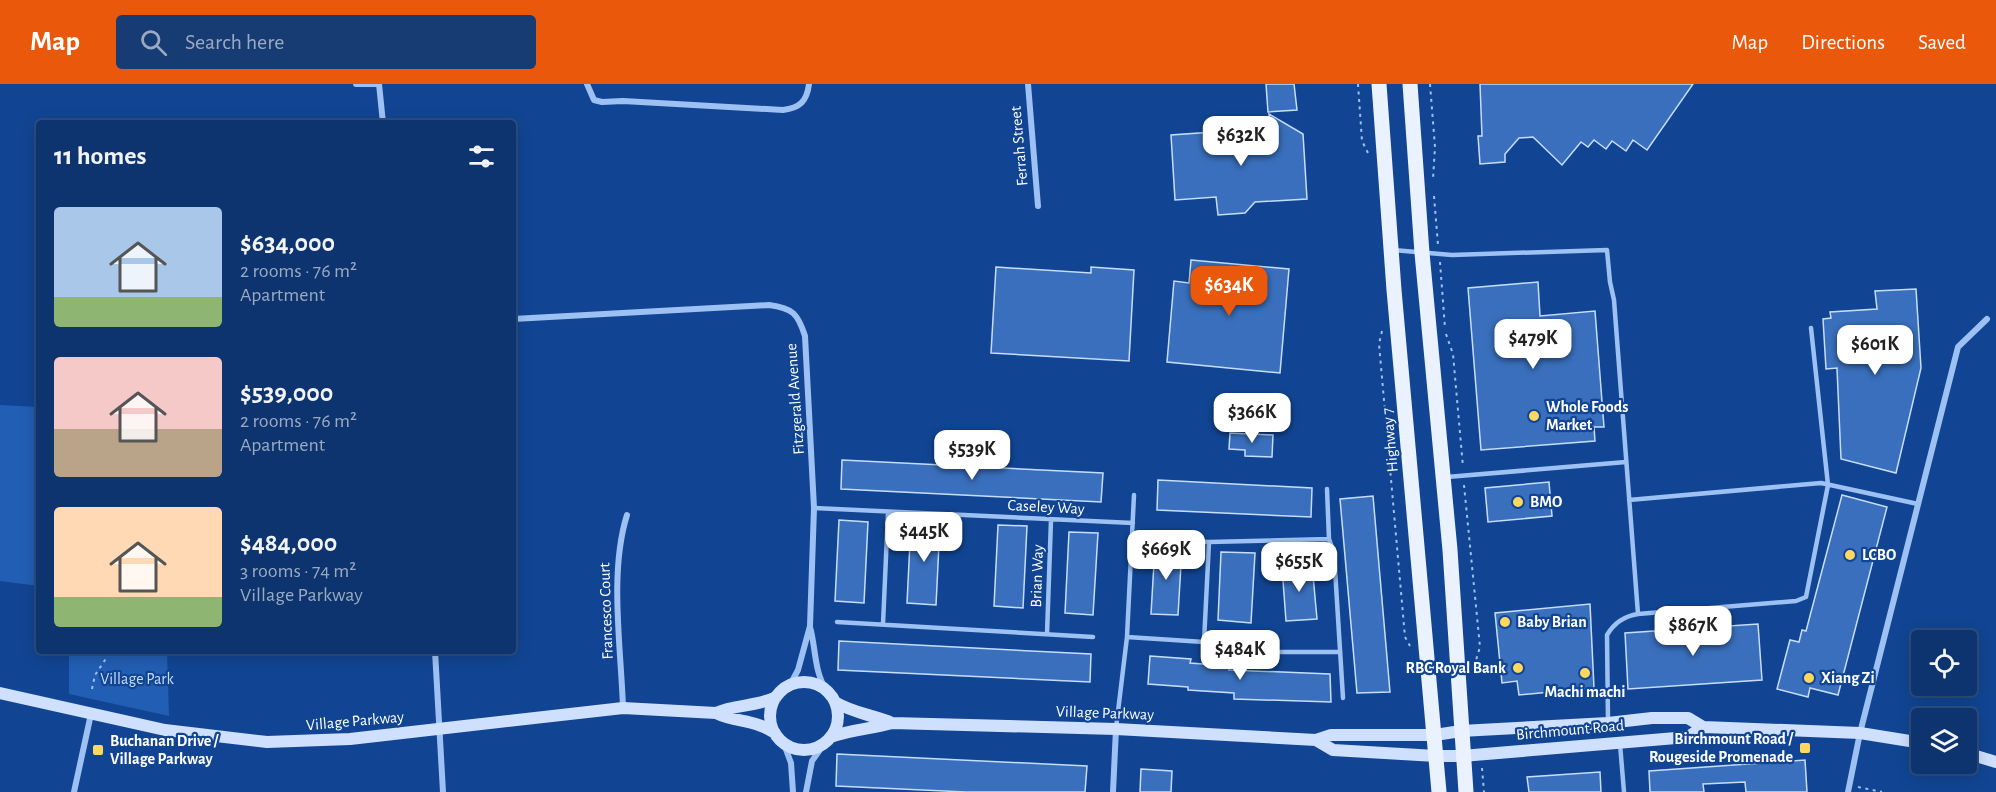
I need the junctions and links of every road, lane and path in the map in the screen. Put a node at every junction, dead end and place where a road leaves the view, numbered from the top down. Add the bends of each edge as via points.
1 (356, 84) edge
2 (379, 84) edge
3 (587, 84) edge
4 (809, 84) edge
5 (1028, 84) edge
6 (1358, 84) edge
7 (1379, 84) edge
8 (1410, 84) edge
9 (1430, 84) edge
10 (383, 120) edge
11 (1370, 158) dead end
12 (1433, 181) dead end
13 (1038, 206) dead end
14 (1392, 250) junction
15 (1422, 253) junction
16 (516, 319) edge
17 (1987, 319) dead end
18 (1445, 325) dead end
19 (1383, 327) dead end
20 (1810, 328) dead end
21 (1463, 459) dead end
22 (1626, 462) junction
23 (1443, 477) junction
24 (1828, 485) junction
25 (1464, 488) dead end
26 (1327, 489) dead end
27 (1134, 495) dead end
28 (1629, 500) junction
29 (1918, 504) junction
30 (814, 508) junction
31 (888, 512) junction
32 (627, 515) dead end
33 (1051, 520) junction
34 (1133, 523) junction
35 (1132, 539) junction
36 (1329, 539) junction
37 (1209, 542) junction
38 (1638, 614) junction
39 (837, 622) dead end
40 (883, 624) junction
41 (810, 626) junction
42 (1047, 634) junction
43 (1094, 637) dead end
44 (1127, 637) junction
45 (1204, 642) junction
46 (1340, 652) junction
47 (109, 654) edge
48 (435, 654) edge
49 (1411, 655) dead end
50 (1473, 669) dead end
51 (790, 686) junction
52 (92, 688) dead end
53 (0, 693) edge
54 (831, 696) junction
55 (776, 697) junction
56 (1343, 698) dead end
57 (623, 708) junction
58 (716, 713) junction
59 (91, 714) junction
60 (892, 723) junction
61 (1608, 723) junction
62 (1703, 727) junction
63 (1116, 729) junction
64 (439, 730) junction
65 (1461, 731) junction
66 (775, 733) junction
67 (1860, 733) junction
68 (1435, 735) junction
69 (827, 740) junction
70 (1316, 740) junction
71 (1911, 741) edge
72 (1620, 742) junction
73 (784, 744) junction
74 (1436, 756) junction
75 (1462, 756) junction
76 (1977, 756) edge
77 (1996, 762) edge
78 (1849, 789) edge
79 (74, 792) edge
80 (443, 792) edge
81 (793, 792) edge
82 (806, 792) edge
83 (1113, 792) edge
84 (1439, 792) edge
85 (1466, 792) edge
86 (1624, 792) edge
87 (1882, 792) edge

1 - 2 street
2 - 10 street
3 - 4 street via 594,100 602,102 783,110 802,104
5 - 13 street, Ferrah Street
6 - 11 path via 1362,141
7 - 14 main road, Highway 7
8 - 15 main road
9 - 12 path via 1435,147
14 - 15 lane
14 - 68 main road, Highway 7
15 - 22 lane via 1607,250
15 - 23 main road
16 - 30 street, Fitzgerald Avenue via 735,306 785,307 799,318 805,336
17 - 29 street via 1958,347
18 - 21 path via 1453,354
19 - 49 path via 1379,344 1405,637
20 - 24 lane
22 - 23 lane
22 - 28 lane
23 - 65 main road
24 - 28 lane
24 - 29 lane
24 - 38 lane via 1806,597
25 - 50 path via 1480,647
26 - 36 lane
27 - 34 lane
28 - 38 lane
29 - 67 street
30 - 31 lane, Caseley Way
30 - 41 street, Fitzgerald Avenue
31 - 33 lane, Caseley Way
31 - 40 lane
32 - 57 street, Francesco Court via 617,561
33 - 34 lane, Caseley Way
33 - 42 lane, Brian Way
34 - 35 lane
35 - 37 lane
35 - 44 lane
36 - 37 lane
36 - 46 lane via 1334,554
37 - 45 lane
38 - 61 lane via 1612,626 1607,635
39 - 40 lane
40 - 42 lane
41 - 51 street, Fitzgerald Avenue
41 - 54 street, Fitzgerald Avenue via 818,671
42 - 43 lane
44 - 45 lane
44 - 63 lane
45 - 46 lane via 1263,652
46 - 56 lane
47 - 52 path via 95,675
48 - 64 street
51 - 54 main road via 809,683
51 - 55 main road
53 - 59 main road, Village Parkway
54 - 60 main road, Village Parkway via 851,710
54 - 69 main road via 838,720
55 - 58 main road, Village Parkway
55 - 66 main road via 770,715
57 - 58 main road, Village Parkway
57 - 64 main road, Village Parkway
58 - 66 main road, Village Parkway via 756,723
59 - 64 main road, Village Parkway via 165,730 267,742
59 - 79 street
60 - 63 main road, Village Parkway
60 - 69 main road, Village Parkway via 850,730
61 - 62 main road, Birchmount Road via 1688,718
61 - 65 main road, Birchmount Road
62 - 67 main road, Birchmount Road
62 - 72 main road, Birchmount Road via 1688,736
63 - 70 main road, Village Parkway
63 - 83 street
64 - 80 street
65 - 68 main road, Village Parkway
65 - 75 main road
66 - 73 main road
67 - 71 main road, Birchmount Road
67 - 78 street
68 - 70 main road, Village Parkway via 1331,735
68 - 74 main road, Highway 7
69 - 73 main road via 814,749 804,750
69 - 82 street via 812,761
70 - 74 main road, Village Parkway via 1333,750
72 - 75 main road, Birchmount Road
72 - 86 lane
73 - 81 street via 791,763
74 - 75 main road, Birchmount Road
74 - 84 main road, Highway 7
75 - 85 main road
76 - 77 main road
78 - 87 path

